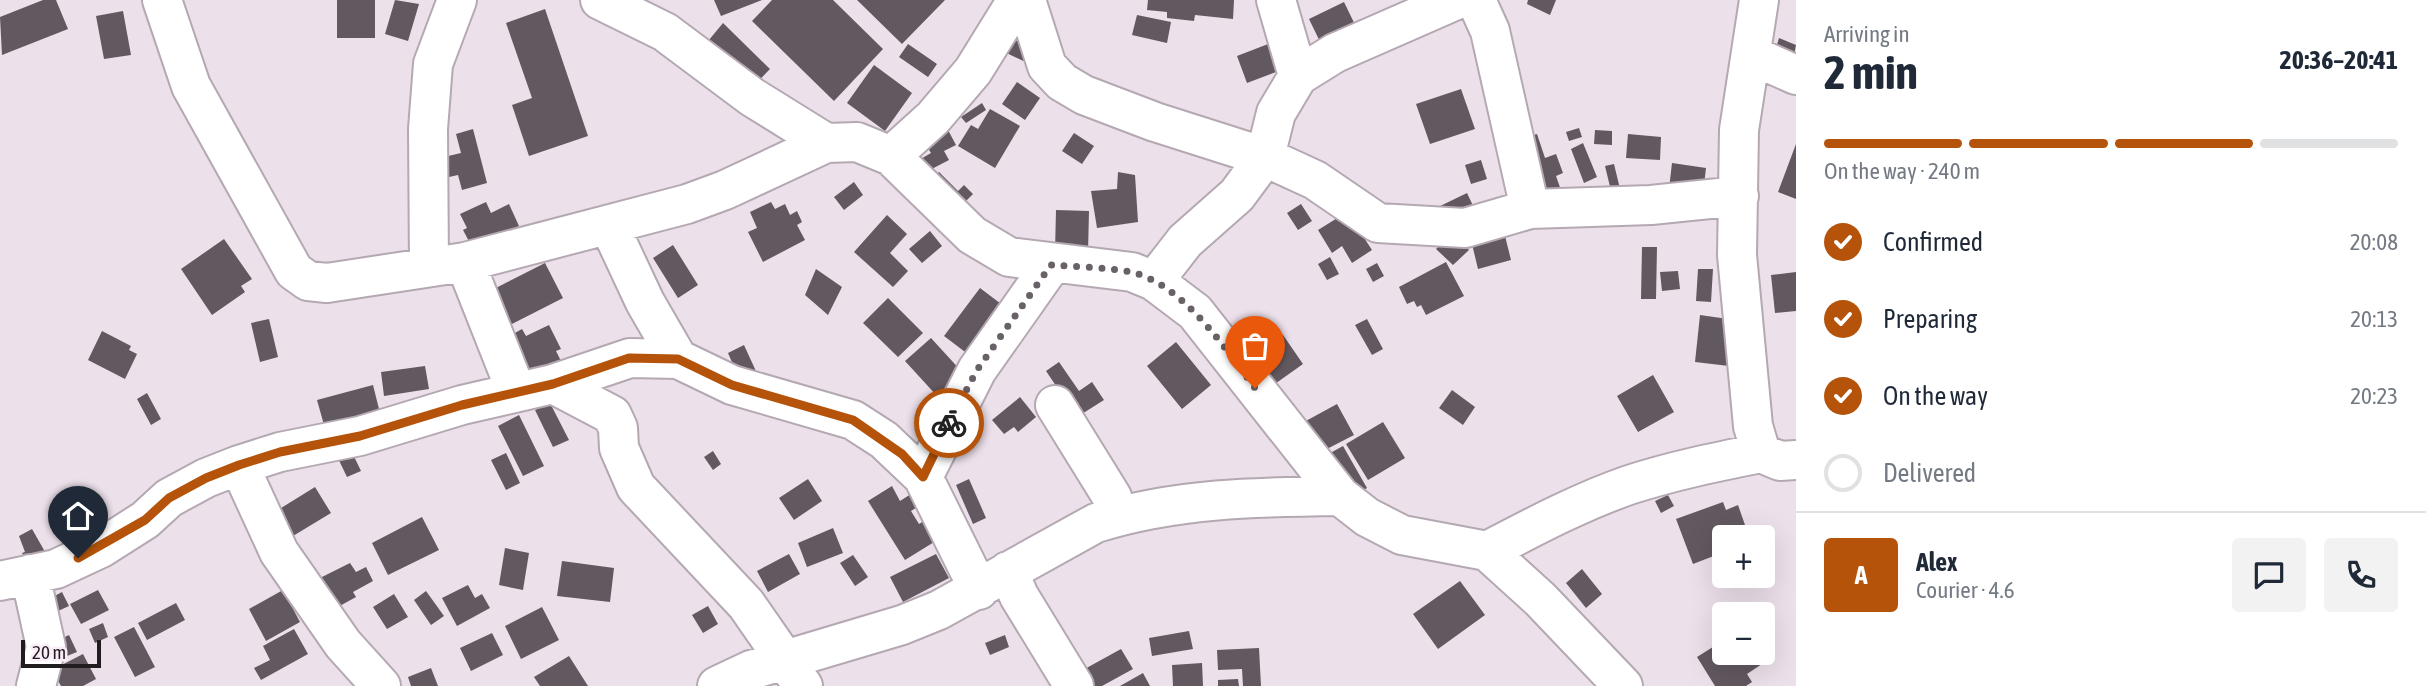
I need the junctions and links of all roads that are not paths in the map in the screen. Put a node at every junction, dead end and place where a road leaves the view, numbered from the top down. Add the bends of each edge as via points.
1 (162, 0) edge
2 (457, 0) edge
3 (600, 0) edge
4 (1017, 0) edge
5 (1027, 0) edge
6 (1276, 0) edge
7 (1456, 0) edge
8 (1476, 0) edge
9 (1759, 0) edge
10 (1751, 55) junction
11 (1796, 75) edge
12 (1298, 76) junction
13 (826, 143) junction
14 (891, 156) junction
15 (1265, 157) junction
16 (1739, 196) junction
17 (1530, 209) junction
18 (609, 225) junction
19 (447, 265) junction
20 (1051, 265) junction
21 (1154, 281) junction
22 (645, 302) junction
23 (629, 358) junction
24 (678, 359) junction
25 (553, 384) junction
26 (516, 391) junction
27 (1055, 405) dead end
28 (1778, 457) edge
29 (239, 465) junction
30 (923, 477) junction
31 (1340, 496) junction
32 (1119, 516) junction
33 (1487, 551) junction
34 (15, 577) edge
35 (993, 581) junction
36 (795, 674) edge
37 (36, 686) edge
38 (381, 686) edge
39 (717, 686) edge
40 (1074, 686) edge
41 (1623, 686) edge

1 - 19 street via 191,86 294,271 308,281 327,284
2 - 19 street via 433,64 428,129
3 - 13 street via 664,32 752,97
4 - 14 street via 973,71 933,118
5 - 15 street via 1047,66 1062,82 1155,122
6 - 12 street
7 - 12 street via 1335,53
8 - 17 street via 1490,31
9 - 10 street
10 - 11 street
10 - 16 street via 1739,130
12 - 15 street via 1276,113
13 - 14 street via 857,142
13 - 18 street via 725,190
14 - 20 street via 972,235 1009,257
15 - 17 street via 1315,180 1378,223 1465,228
15 - 21 street via 1237,195 1185,241
16 - 17 street via 1651,205
16 - 28 street via 1737,255 1753,426
18 - 19 street
18 - 22 street
19 - 26 street
20 - 21 street via 1132,272
20 - 30 street via 977,370
21 - 31 street via 1195,312
22 - 23 street
22 - 24 street
23 - 24 street
23 - 25 street
24 - 30 street via 732,385 853,420 902,454
25 - 26 street
25 - 36 street via 611,415 636,487 746,604
26 - 29 street
27 - 32 street
28 - 33 street via 1683,469 1628,486 1545,520
29 - 34 street via 169,498 145,520 101,548 56,569
29 - 38 street via 279,552 343,644
30 - 35 street
31 - 32 street via 1178,502
31 - 33 street via 1402,535
32 - 35 street via 1096,523
33 - 41 street
34 - 37 street via 46,648
35 - 36 street
35 - 40 street via 1019,596
36 - 39 street via 751,670

